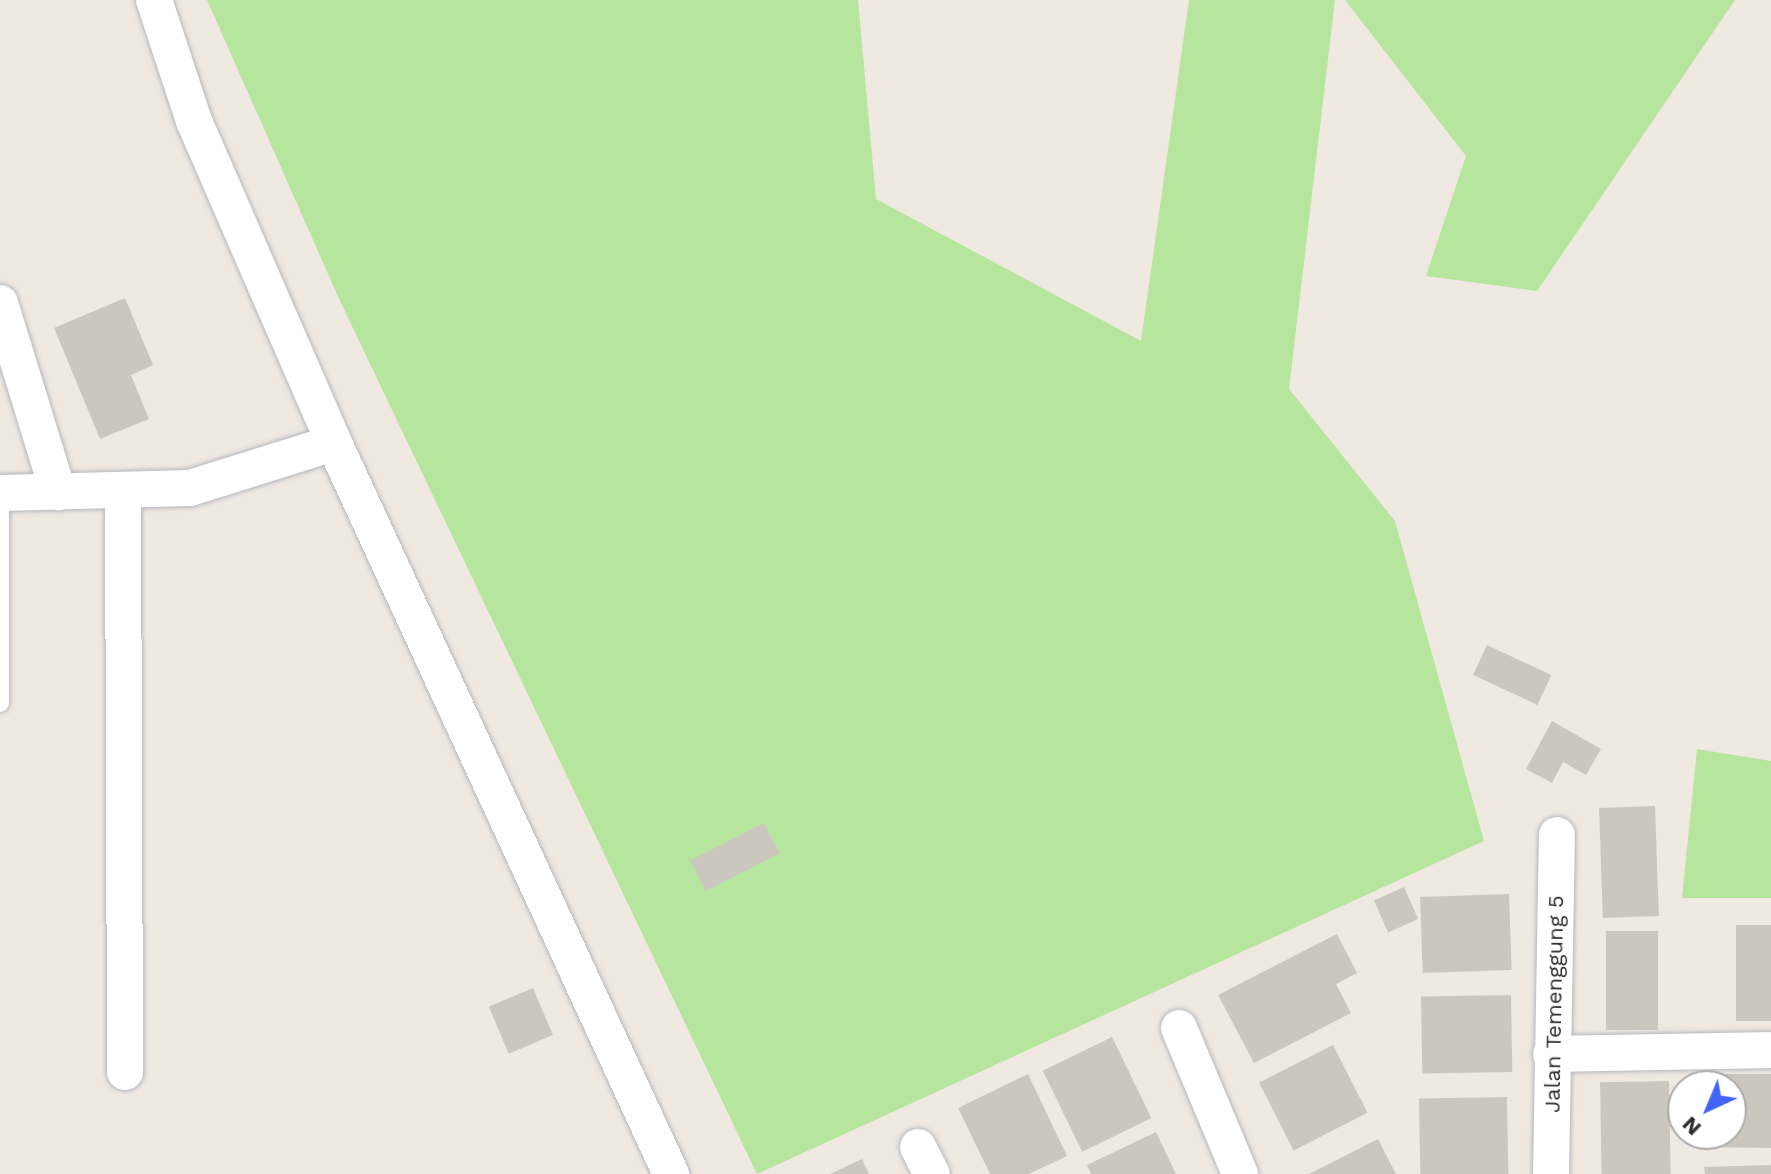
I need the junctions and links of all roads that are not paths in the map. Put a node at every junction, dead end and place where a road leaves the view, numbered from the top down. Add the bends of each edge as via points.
1 (154, 0) edge
2 (0, 303) edge
3 (14, 388) edge
4 (334, 443) junction
5 (58, 492) junction
6 (123, 492) junction
7 (0, 493) edge
8 (0, 703) edge
9 (1557, 835) dead end
10 (1179, 1028) dead end
11 (1771, 1050) edge
12 (1551, 1054) junction
13 (125, 1072) dead end
14 (671, 1174) edge
15 (1240, 1174) edge
16 (1551, 1174) edge

1 - 4 street via 194,121
2 - 3 street
3 - 5 street
4 - 6 street via 190,488
4 - 14 street
5 - 6 street
5 - 7 street
6 - 13 street
7 - 8 lane
9 - 12 street, Jalan Temenggung 5
10 - 15 street
11 - 12 street
12 - 16 street, Jalan Temenggung 5

